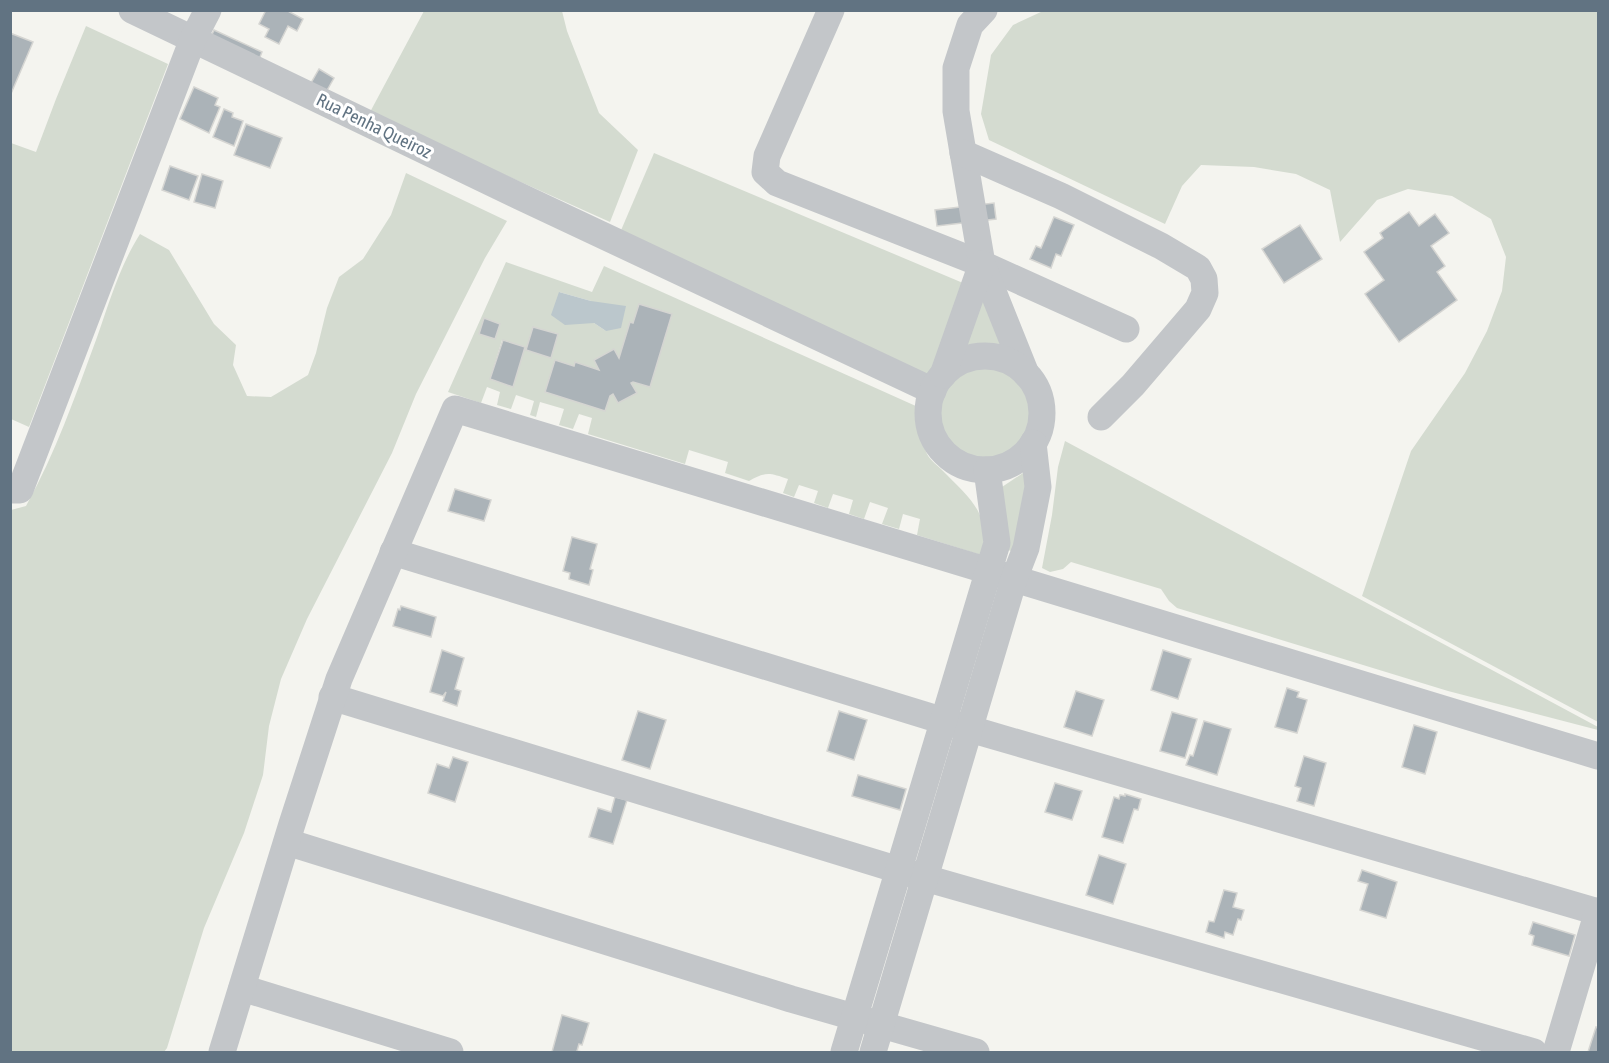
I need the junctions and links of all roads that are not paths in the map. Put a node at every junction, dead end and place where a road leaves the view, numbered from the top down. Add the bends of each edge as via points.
1 (132, 10) edge
2 (208, 10) edge
3 (831, 10) edge
4 (984, 10) edge
5 (193, 39) junction
6 (963, 153) junction
7 (982, 264) junction
8 (1126, 329) dead end
9 (1026, 374) junction
10 (938, 383) junction
11 (1101, 417) dead end
12 (1033, 443) junction
13 (987, 470) junction
14 (10, 490) edge
15 (393, 552) junction
16 (988, 571) junction
17 (1014, 579) junction
18 (332, 697) junction
19 (944, 721) junction
20 (969, 729) junction
21 (1599, 756) edge
22 (287, 842) junction
23 (899, 871) junction
24 (925, 878) junction
25 (1598, 912) edge
26 (242, 988) junction
27 (855, 1017) junction
28 (881, 1025) junction
29 (222, 1053) edge
30 (450, 1053) edge
31 (844, 1053) edge
32 (873, 1053) edge
33 (976, 1053) edge
34 (1534, 1053) edge
35 (1556, 1053) edge

1 - 5 street, Rua Penha Queiroz
2 - 5 street
3 - 7 street via 767,156 765,172 777,183
4 - 6 street via 970,25 956,68 956,111
5 - 10 street, Rua Penha Queiroz via 616,242
5 - 14 street via 20,490
6 - 7 street
6 - 11 street via 1161,246 1198,268 1204,279 1205,292 1198,309
7 - 8 street
7 - 9 street
7 - 10 street
9 - 10 street via 1012,362 994,356 975,357 957,363
9 - 12 street via 1037,389 1042,407 1041,426
10 - 13 street via 928,407 934,439 956,462 970,469
12 - 13 street via 1005,467
12 - 17 street via 1038,487 1026,548
13 - 16 street via 997,543
15 - 16 street via 455,409
15 - 18 street
15 - 19 street
16 - 17 street
16 - 19 street
17 - 20 street
17 - 21 street
18 - 22 street
18 - 23 street
19 - 20 street
19 - 23 street
20 - 24 street
20 - 25 street
22 - 26 street
22 - 27 street
23 - 24 street
23 - 27 street
24 - 28 street
24 - 34 street
25 - 35 street
26 - 29 street
26 - 30 street
27 - 28 street
27 - 31 street
28 - 32 street
28 - 33 street

